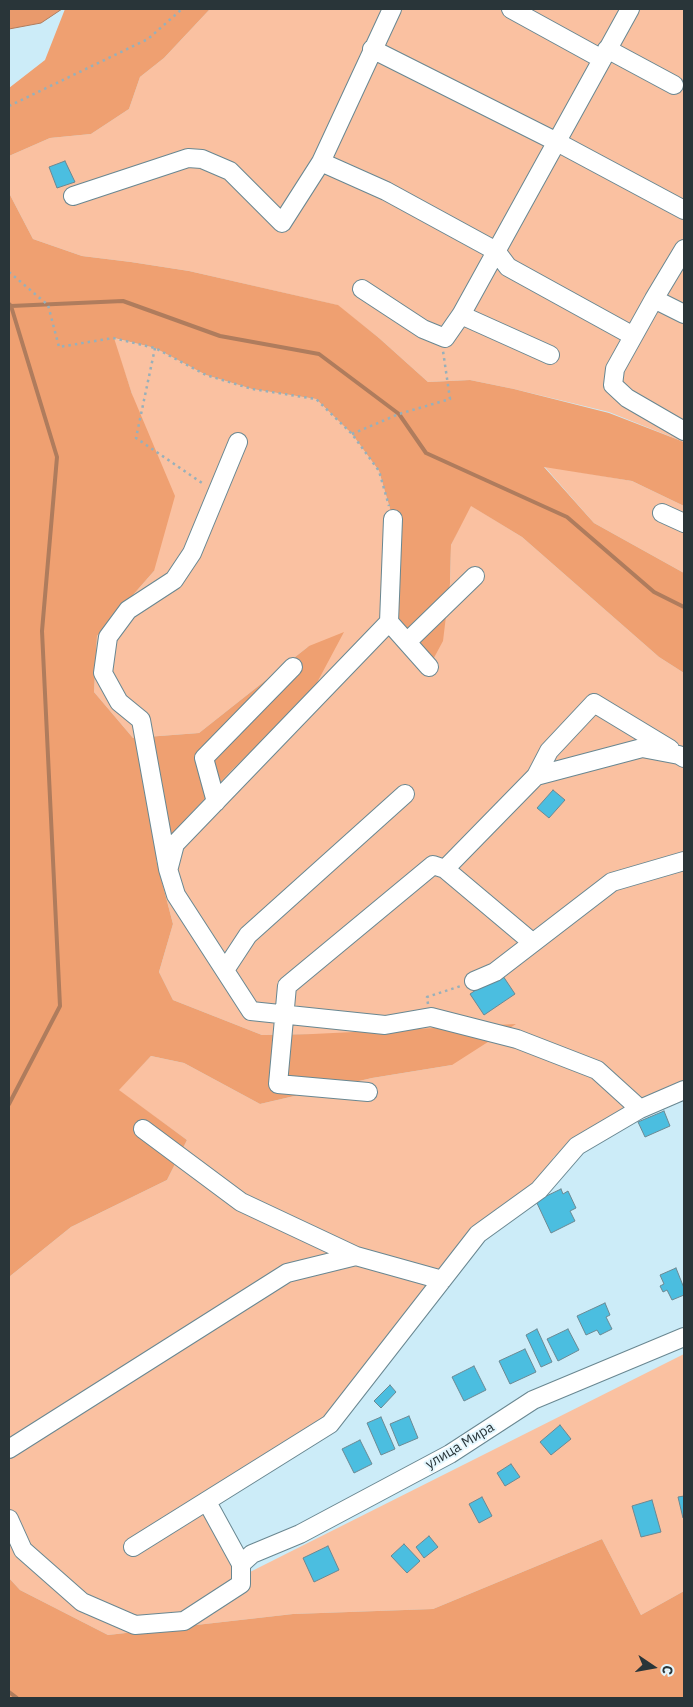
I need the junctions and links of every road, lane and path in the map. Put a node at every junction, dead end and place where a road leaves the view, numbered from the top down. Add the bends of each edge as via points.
1 (182, 9) edge
2 (392, 9) edge
3 (511, 9) edge
4 (630, 9) edge
5 (372, 49) junction
6 (605, 54) junction
7 (674, 85) dead end
8 (9, 106) edge
9 (557, 142) junction
10 (321, 162) junction
11 (73, 196) dead end
12 (684, 210) edge
13 (684, 249) edge
14 (496, 251) junction
15 (9, 272) edge
16 (362, 289) dead end
17 (654, 299) junction
18 (684, 314) edge
19 (461, 315) junction
20 (626, 332) dead end
21 (445, 338) junction
22 (155, 348) junction
23 (550, 355) dead end
24 (684, 431) edge
25 (352, 434) junction
26 (238, 442) dead end
27 (217, 493) junction
28 (662, 512) dead end
29 (393, 519) joint
30 (684, 523) edge
31 (475, 576) dead end
32 (389, 622) junction
33 (407, 642) junction
34 (293, 667) dead end
35 (429, 667) dead end
36 (682, 756) edge
37 (536, 776) junction
38 (405, 794) dead end
39 (216, 802) junction
40 (684, 861) edge
41 (444, 869) junction
42 (168, 870) junction
43 (533, 943) junction
44 (225, 970) junction
45 (474, 982) joint
46 (286, 1014) junction
47 (431, 1018) junction
48 (684, 1090) edge
49 (368, 1092) dead end
50 (640, 1109) junction
51 (142, 1129) dead end
52 (356, 1256) junction
53 (442, 1280) junction
54 (684, 1337) edge
55 (9, 1449) edge
56 (207, 1502) junction
57 (9, 1519) edge
58 (133, 1547) dead end
59 (241, 1564) junction

1 - 8 path via 148,39
2 - 5 street
3 - 6 street
4 - 6 street
5 - 9 street
5 - 10 street
6 - 7 street
6 - 9 street
9 - 12 street
9 - 14 street
10 - 11 street via 282,223 230,171 202,159 188,158
10 - 14 street via 386,191
13 - 17 street
14 - 19 street
14 - 20 street via 508,267
15 - 22 path via 48,305 59,347 114,338
16 - 21 street via 423,329
17 - 18 street
17 - 24 street via 615,369 612,386 626,398
19 - 21 street
19 - 23 street
21 - 25 path via 443,352 450,399 399,414
22 - 25 path via 206,375 252,389 316,399
22 - 27 path via 136,438
25 - 29 path via 379,472
26 - 27 street
27 - 42 street via 192,553 174,580 128,610 108,637 103,673 119,702 141,720
28 - 30 street
29 - 32 street
31 - 33 street
32 - 33 street
32 - 39 street
33 - 35 street
34 - 39 street via 204,758
36 - 37 street via 642,748
36 - 37 street via 594,703 549,751
37 - 41 street
38 - 44 street via 248,935
39 - 42 street via 175,844
40 - 43 street via 612,882
41 - 43 street
41 - 46 street via 433,864 287,986
42 - 44 street via 176,895
43 - 45 street via 495,972
44 - 46 street via 251,1011
45 - 47 path via 427,997
46 - 47 street via 385,1025
46 - 49 street via 278,1084
47 - 50 street via 517,1039 597,1070
48 - 50 street
50 - 53 street via 577,1146 539,1190 478,1234
51 - 52 street via 242,1202
52 - 53 street
52 - 55 street via 287,1273
53 - 56 street via 330,1424
54 - 59 street, улица Мира via 533,1400 450,1454 300,1534 252,1554
56 - 58 street
56 - 59 street
57 - 59 street via 23,1550 82,1602 135,1625 184,1621 240,1584

